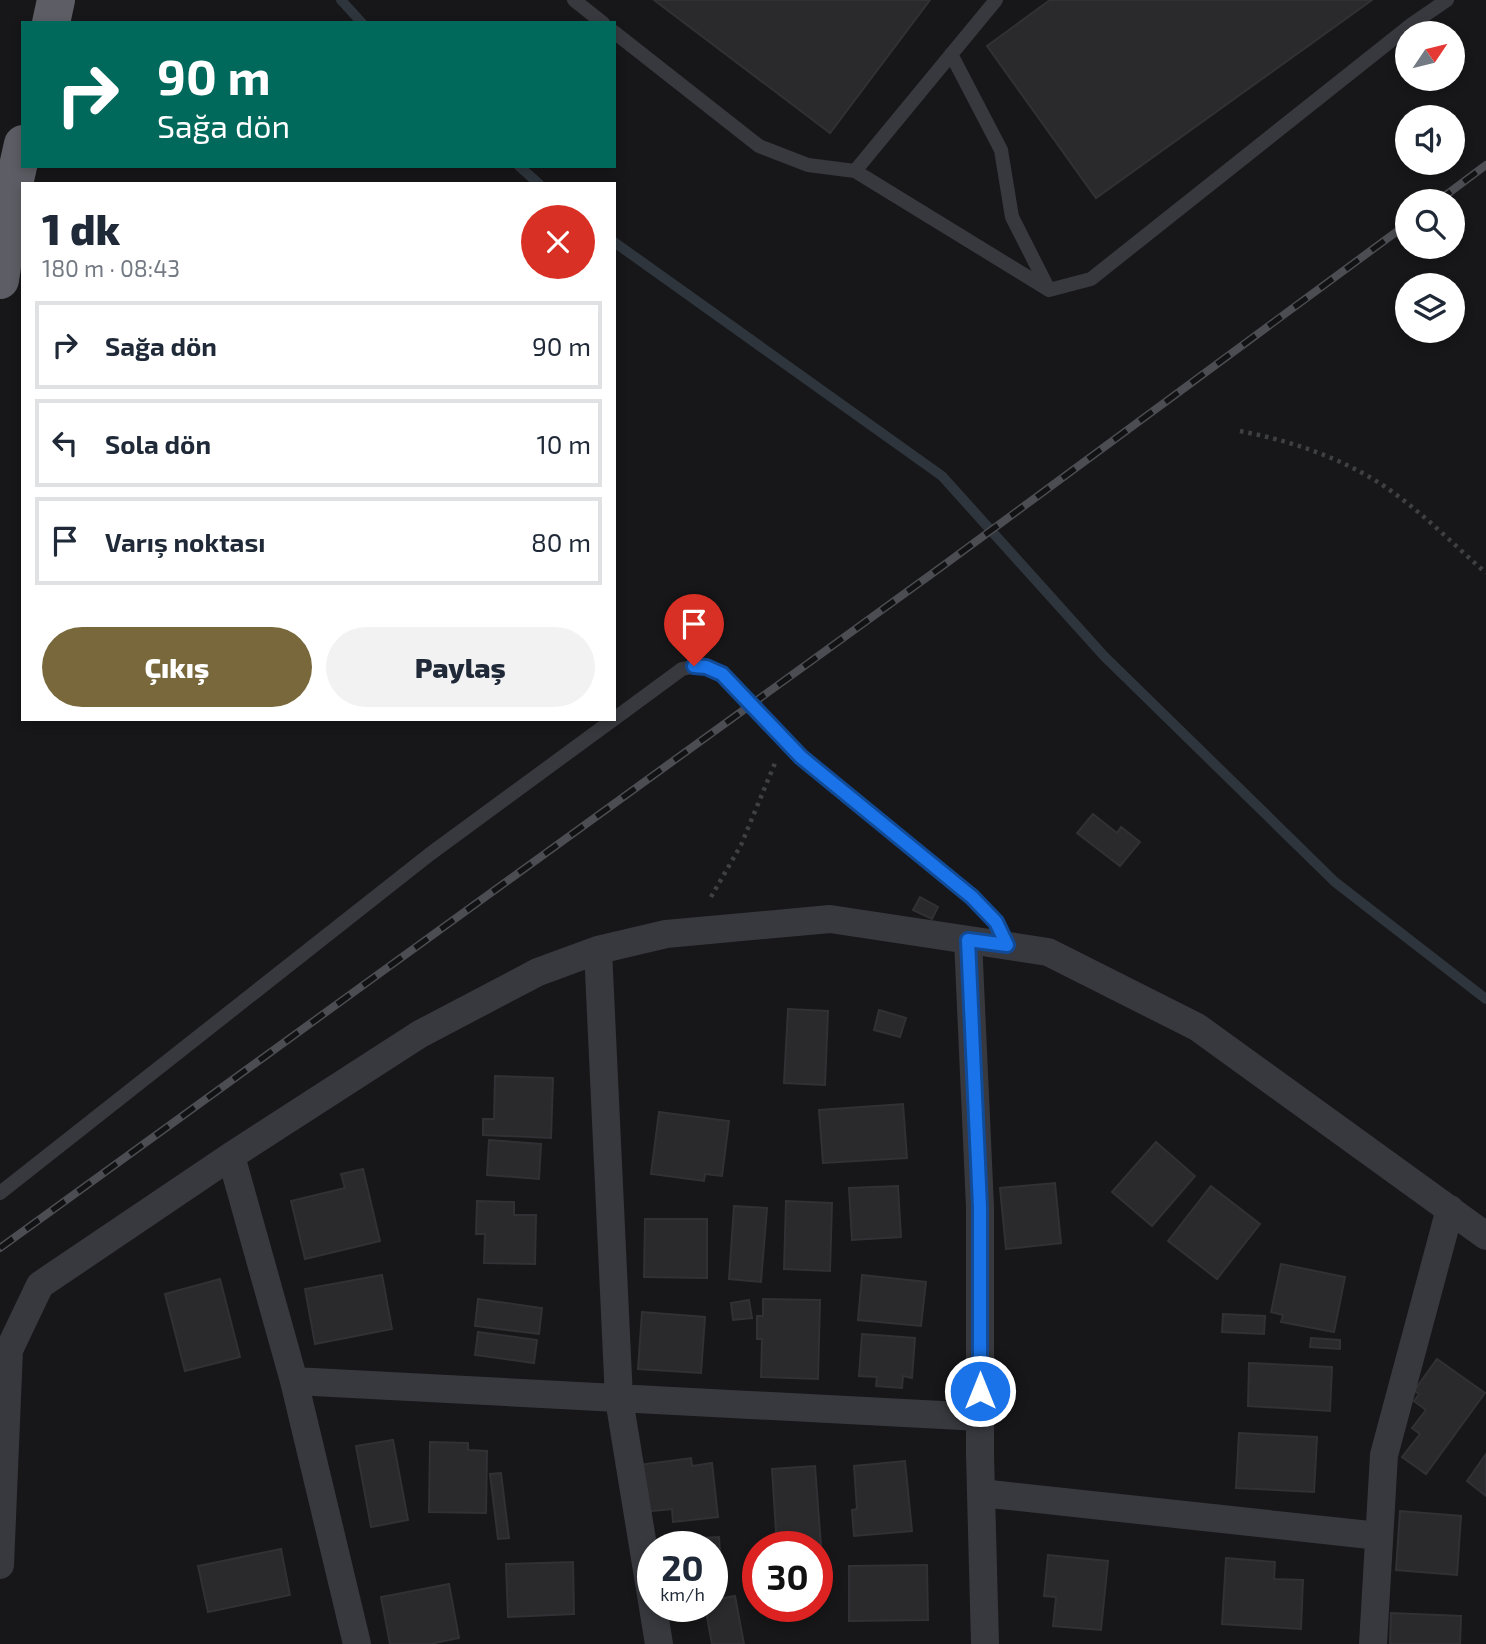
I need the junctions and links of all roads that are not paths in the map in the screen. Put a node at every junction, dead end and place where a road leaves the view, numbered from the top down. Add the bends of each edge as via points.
1 (56, 0) edge
2 (574, 0) edge
3 (996, 0) edge
4 (1447, 0) edge
5 (51, 21) edge
6 (600, 21) edge
7 (616, 34) edge
8 (951, 54) junction
9 (21, 153) edge
10 (855, 171) junction
11 (0, 280) edge
12 (1049, 290) junction
13 (616, 718) edge
14 (611, 721) edge
15 (968, 940) junction
16 (1007, 945) junction
17 (597, 950) junction
18 (231, 1156) junction
19 (0, 1194) edge
20 (1450, 1209) junction
21 (1486, 1236) edge
22 (294, 1381) junction
23 (619, 1399) junction
24 (980, 1418) junction
25 (981, 1493) junction
26 (1379, 1536) junction
27 (0, 1565) edge
28 (357, 1644) edge
29 (659, 1644) edge
30 (985, 1644) edge
31 (1373, 1644) edge

1 - 5 highway
2 - 6 lane
3 - 8 lane
4 - 12 lane via 1091,279
7 - 10 lane via 759,145 808,165
8 - 10 lane
8 - 12 lane via 1001,150 1012,217
9 - 11 highway
10 - 12 lane
13 - 16 lane via 682,669 706,667 722,674 801,757 972,897 996,922
14 - 19 lane via 430,854
15 - 16 street
15 - 17 street via 830,919 666,934
15 - 24 street via 980,1207
16 - 20 street via 1048,952 1197,1027
17 - 18 street via 538,972 420,1034
17 - 23 street
18 - 22 street
18 - 27 street via 40,1285 9,1350
20 - 21 street
20 - 26 street via 1384,1455
22 - 23 street
22 - 28 street
23 - 24 street
23 - 29 street
24 - 25 street
25 - 26 street
25 - 30 street
26 - 31 street

